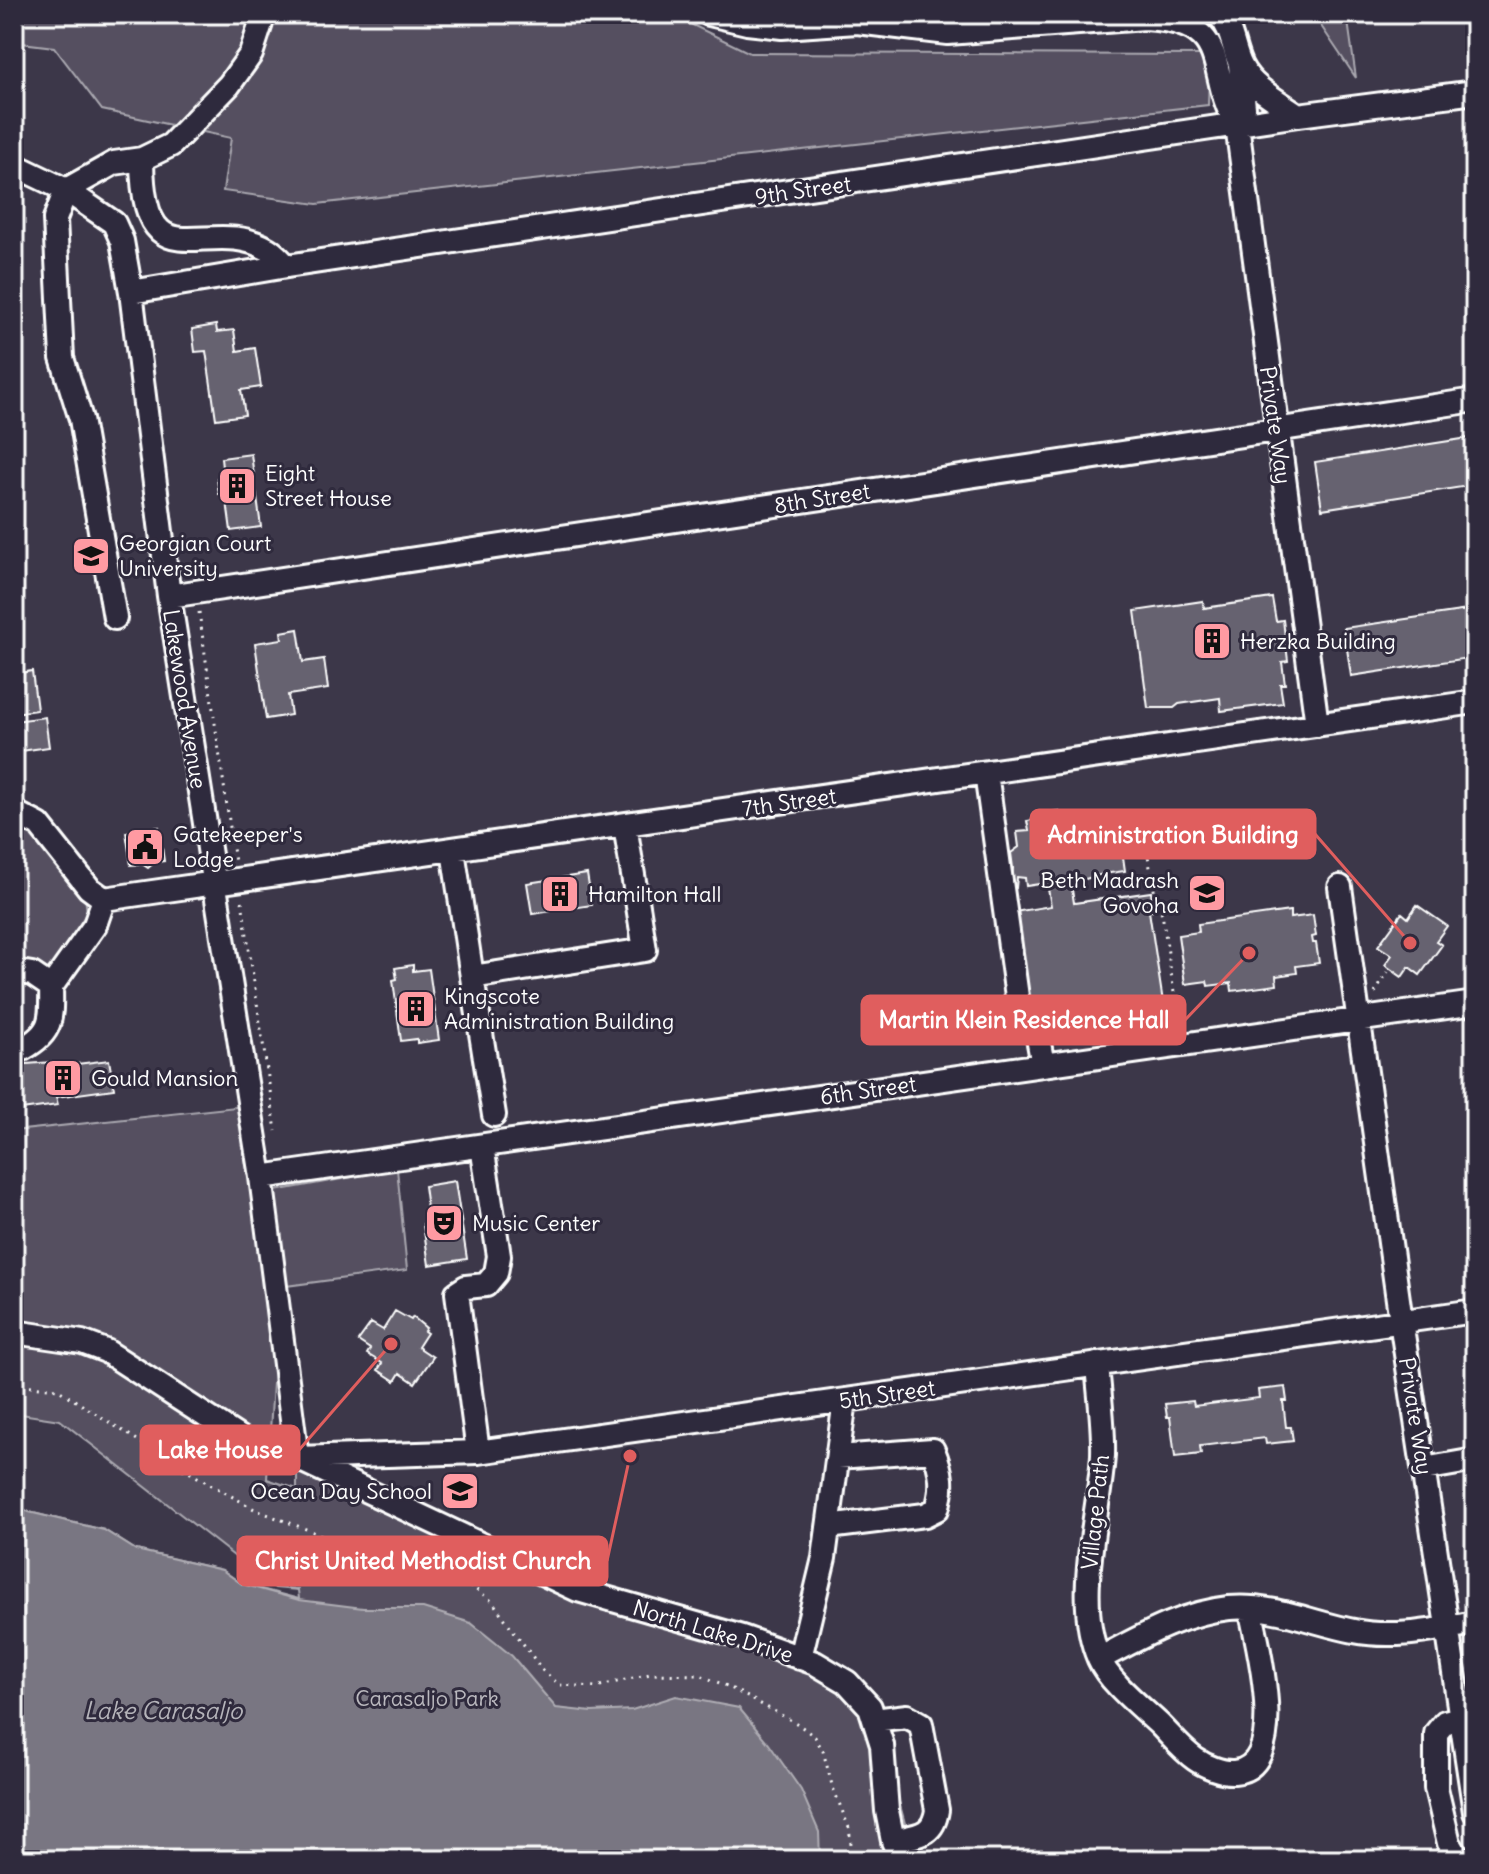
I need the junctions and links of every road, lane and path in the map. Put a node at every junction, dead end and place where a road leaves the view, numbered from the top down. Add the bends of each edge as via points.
1 (264, 14) edge
2 (709, 14) edge
3 (1218, 14) edge
4 (866, 18) edge
5 (1063, 19) edge
6 (947, 23) edge
7 (1240, 65) junction
8 (1475, 92) edge
9 (1298, 115) junction
10 (1237, 125) junction
11 (142, 159) junction
12 (14, 165) edge
13 (66, 190) junction
14 (287, 266) junction
15 (131, 292) junction
16 (1475, 400) edge
17 (1276, 430) junction
18 (169, 596) junction
19 (115, 618) dead end
20 (1475, 702) edge
21 (1317, 725) junction
22 (986, 773) junction
23 (14, 812) edge
24 (1141, 818) dead end
25 (625, 825) junction
26 (453, 850) junction
27 (214, 885) junction
28 (1340, 887) dead end
29 (104, 899) junction
30 (14, 971) edge
31 (1388, 972) dead end
32 (472, 977) junction
33 (51, 987) junction
34 (1475, 1003) edge
35 (1364, 1011) junction
36 (1116, 1018) junction
37 (1119, 1037) dead end
38 (1064, 1045) dead end
39 (17, 1052) dead end
40 (1043, 1065) junction
41 (494, 1115) dead end
42 (482, 1146) junction
43 (261, 1177) junction
44 (1475, 1311) edge
45 (1401, 1321) junction
46 (14, 1332) edge
47 (1097, 1364) junction
48 (14, 1384) edge
49 (845, 1400) junction
50 (478, 1452) junction
51 (838, 1457) junction
52 (297, 1458) junction
53 (1475, 1460) edge
54 (1424, 1469) junction
55 (828, 1527) junction
56 (1250, 1608) junction
57 (1475, 1623) edge
58 (1447, 1628) junction
59 (800, 1658) junction
60 (1099, 1659) junction
61 (1461, 1718) junction
62 (874, 1720) junction
63 (1475, 1812) edge
64 (897, 1851) edge
65 (853, 1860) edge
66 (1460, 1860) edge

1 - 11 street via 251,54 229,85 171,145
2 - 4 street via 782,27
3 - 7 street
4 - 6 street via 881,27
5 - 6 street
5 - 10 street via 1145,18 1189,27 1212,50 1224,105
7 - 9 street via 1262,91
7 - 10 street via 1244,108
8 - 9 street, 9th Street
9 - 10 street, 9th Street
10 - 14 street, 9th Street
10 - 17 street, Private Way
11 - 13 street via 114,163
11 - 14 street via 142,185 157,228 172,238 239,241 268,249
12 - 13 street, Lakewood Avenue
13 - 15 street, Lakewood Avenue via 114,223
13 - 19 street via 55,219 62,358 81,419
14 - 15 street, 9th Street
15 - 18 street, Lakewood Avenue
16 - 17 street, 8th Street
17 - 18 street, 8th Street
17 - 21 street, Private Way
18 - 27 street, Lakewood Avenue
20 - 21 street, 7th Street
21 - 22 street, 7th Street
22 - 25 street, 7th Street
22 - 40 street via 1018,1004 1036,1027
23 - 29 street via 39,825 89,888
24 - 36 path via 1180,1029 1151,1016
25 - 26 street, 7th Street
25 - 32 street via 645,950
26 - 27 street, 7th Street
26 - 32 street
27 - 29 street, 7th Street
27 - 43 street, Lakewood Avenue
28 - 35 street, Private Way
29 - 33 street via 95,925
30 - 33 street via 32,974
31 - 35 path
32 - 41 street
33 - 39 street via 52,1020 39,1040
34 - 35 street, 6th Street
35 - 40 street, 6th Street
35 - 45 street, Private Way
36 - 37 path
36 - 38 path via 1081,1026
40 - 42 street, 6th Street
42 - 43 street, 6th Street
42 - 50 street via 499,1256 496,1273 486,1285 457,1293
43 - 52 street, Lakewood Avenue
44 - 45 street, 5th Street
45 - 47 street, 5th Street
45 - 54 street, Private Way
46 - 52 street, North Lake Drive via 106,1351 249,1444
47 - 49 street, 5th Street
47 - 60 street, Village Path via 1103,1453 1088,1578 1089,1616
48 - 65 path via 57,1389 256,1510 353,1547 458,1577 492,1601 543,1671 560,1685 596,1687 650,1674 700,1675 798,1724 823,1751 849,1828
49 - 50 street, 5th Street
49 - 51 street
50 - 52 street, 5th Street
51 - 55 street
51 - 55 street via 933,1450 943,1491 937,1509 925,1515
52 - 59 street, North Lake Drive via 578,1590
53 - 54 street
54 - 58 street, Private Way
55 - 59 street
56 - 58 street via 1356,1631 1408,1635
56 - 60 street via 1228,1608 1157,1629
56 - 60 street, Village Path via 1266,1683 1265,1737 1259,1758 1244,1771 1226,1773 1195,1759 1122,1690
57 - 58 street
58 - 61 street, Private Way
59 - 62 street, North Lake Drive via 847,1682 870,1707
61 - 63 street, Private Way
61 - 66 street via 1445,1722 1436,1733 1436,1788 1449,1843
62 - 64 street, North Lake Drive
62 - 64 street via 907,1716 921,1724 937,1810 930,1829

